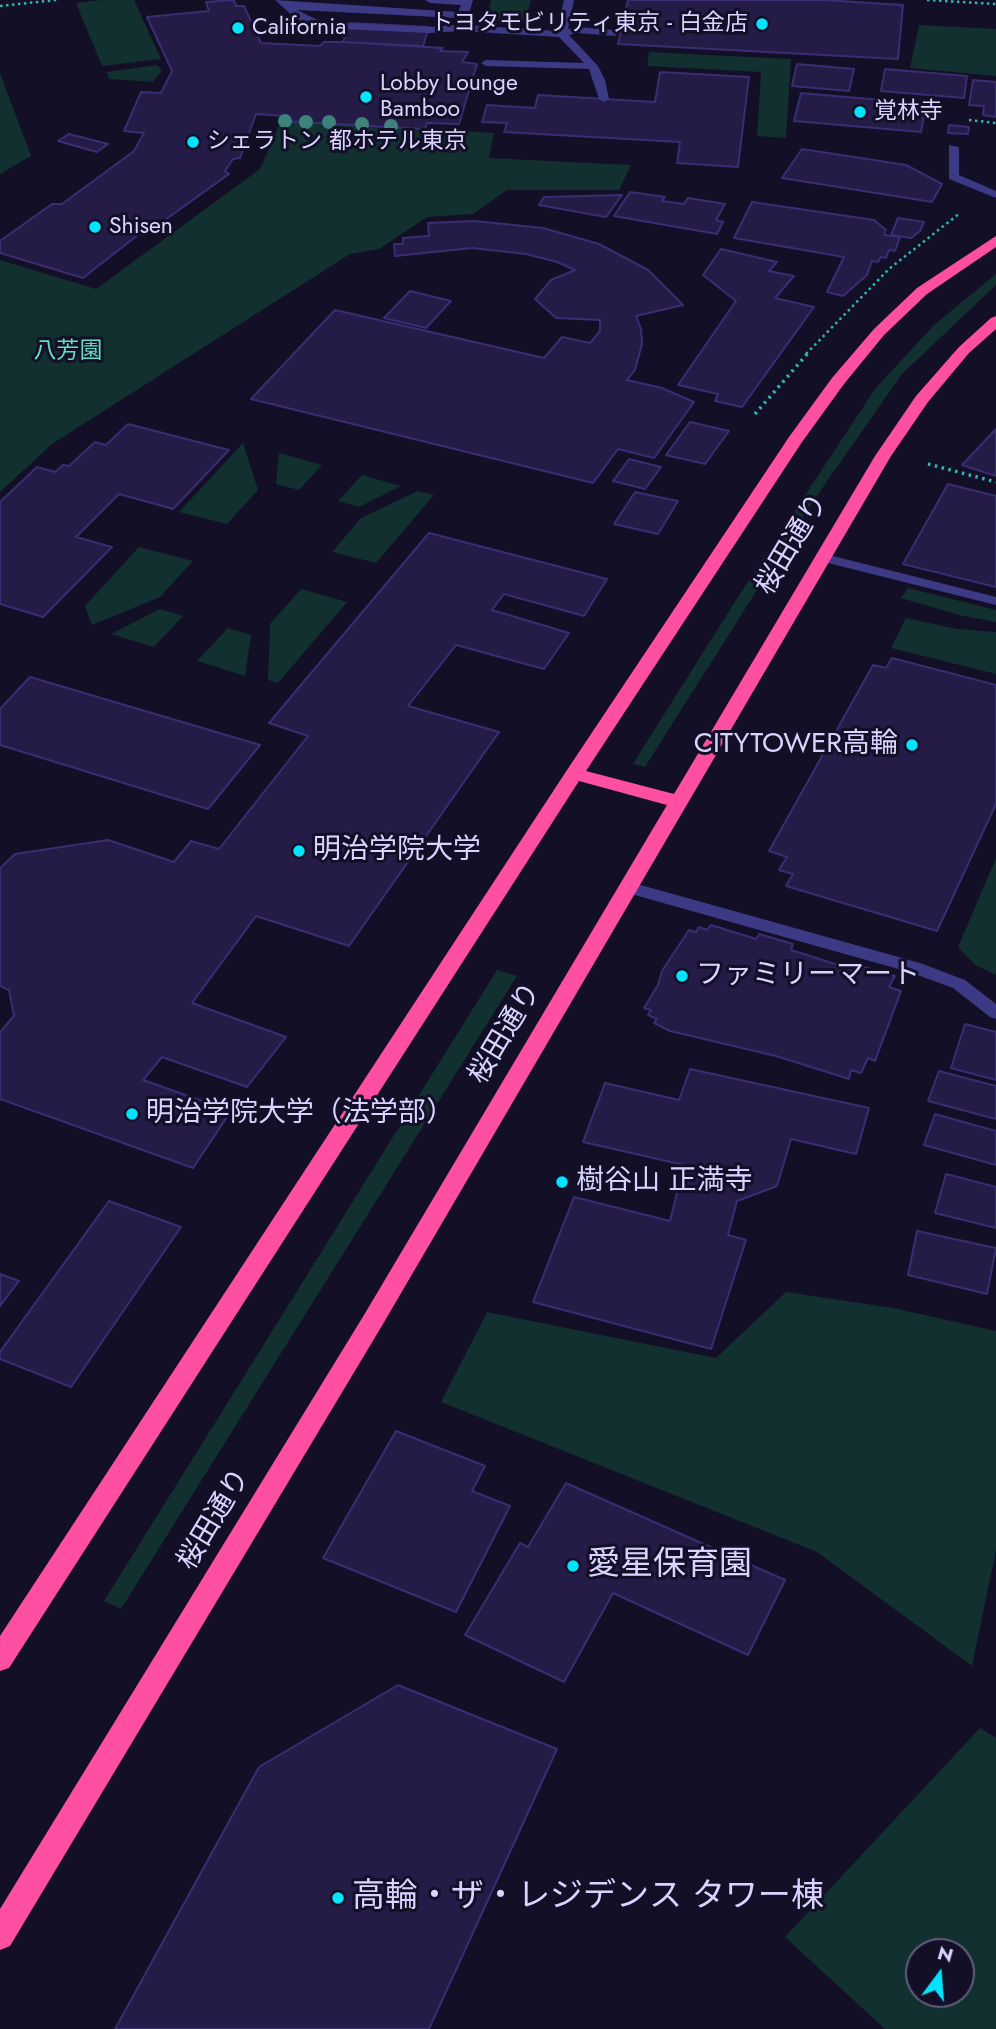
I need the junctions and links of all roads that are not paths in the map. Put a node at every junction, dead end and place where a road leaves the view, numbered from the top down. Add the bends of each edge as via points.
1 (430, 0) edge
2 (569, 0) edge
3 (468, 1) edge
4 (287, 2) edge
5 (462, 15) junction
6 (461, 28) junction
7 (615, 33) dead end
8 (562, 34) junction
9 (486, 63) dead end
10 (593, 66) junction
11 (604, 99) dead end
12 (953, 147) dead end
13 (996, 195) edge
14 (996, 240) edge
15 (996, 321) edge
16 (821, 557) junction
17 (996, 601) edge
18 (574, 774) junction
19 (680, 802) junction
20 (630, 888) junction
21 (996, 1013) edge
22 (0, 1659) edge
23 (0, 1936) edge

1 - 3 street
2 - 8 street
3 - 5 street
4 - 5 street
4 - 6 street via 300,17 320,25
5 - 6 street
6 - 8 street
7 - 8 street via 578,30
8 - 10 street
9 - 10 street
10 - 11 street
12 - 13 street via 953,177
14 - 18 highway, 桜田通り via 922,291 838,381 794,440
15 - 16 highway, 桜田通り via 922,399
16 - 17 street
16 - 19 highway, 桜田通り
18 - 19 highway
18 - 22 highway, 桜田通り
19 - 20 highway, 桜田通り
20 - 21 street via 914,967 959,985
20 - 23 highway, 桜田通り

